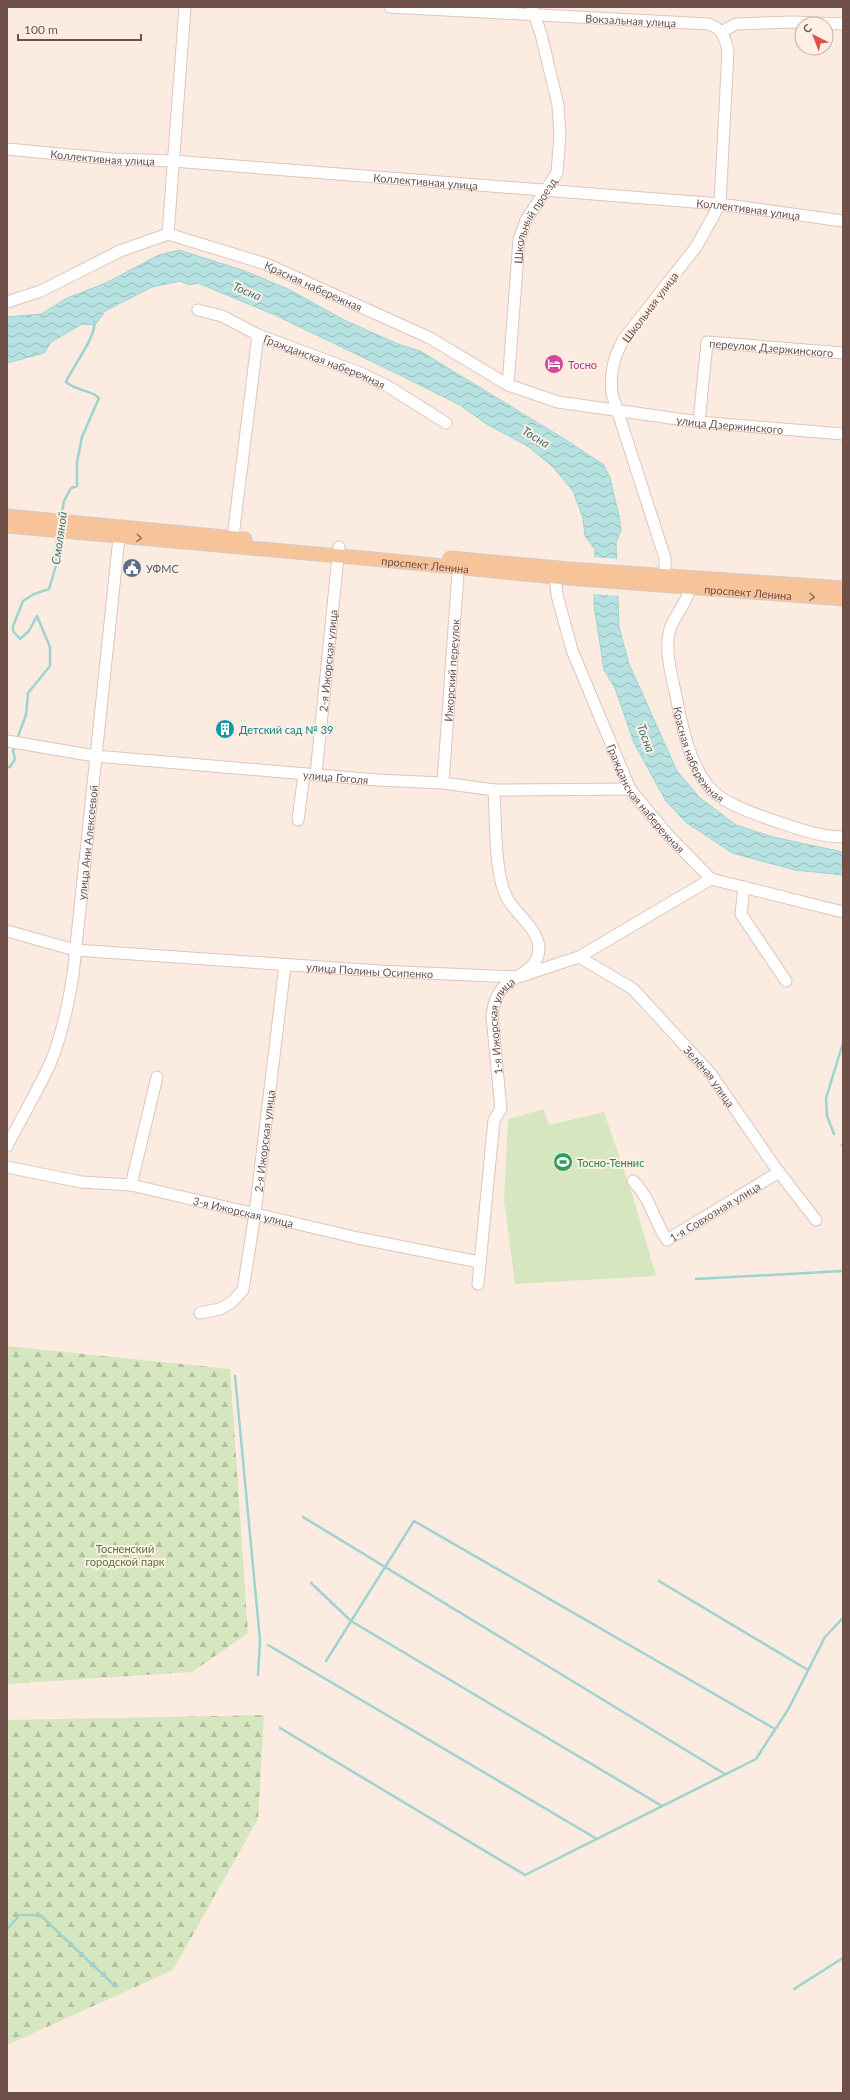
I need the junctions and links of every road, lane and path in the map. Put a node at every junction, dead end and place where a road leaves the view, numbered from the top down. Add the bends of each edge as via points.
1 (185, 7) edge
2 (390, 7) edge
3 (532, 11) edge
4 (843, 24) edge
5 (721, 32) junction
6 (7, 150) edge
7 (173, 161) junction
8 (545, 191) junction
9 (720, 204) junction
10 (843, 221) edge
11 (168, 234) junction
12 (7, 302) edge
13 (198, 310) dead end
14 (258, 335) junction
15 (843, 353) edge
16 (508, 385) junction
17 (617, 410) junction
18 (699, 422) junction
19 (446, 423) dead end
20 (843, 434) edge
21 (7, 516) edge
22 (29, 523) junction
23 (7, 526) edge
24 (119, 532) junction
25 (233, 537) junction
26 (339, 551) junction
27 (458, 563) junction
28 (569, 574) junction
29 (555, 577) junction
30 (665, 581) junction
31 (689, 587) junction
32 (843, 588) edge
33 (843, 599) edge
34 (7, 741) edge
35 (96, 756) junction
36 (304, 774) junction
37 (316, 774) junction
38 (443, 783) junction
39 (630, 789) junction
40 (494, 790) junction
41 (298, 820) dead end
42 (843, 837) edge
43 (711, 879) junction
44 (744, 887) junction
45 (843, 912) edge
46 (7, 931) edge
47 (75, 950) junction
48 (579, 957) junction
49 (285, 965) junction
50 (518, 978) junction
51 (786, 981) dead end
52 (157, 1077) dead end
53 (8, 1140) edge
54 (7, 1167) edge
55 (779, 1172) junction
56 (633, 1181) dead end
57 (132, 1185) junction
58 (255, 1213) junction
59 (816, 1220) dead end
60 (478, 1262) junction
61 (478, 1284) dead end
62 (200, 1313) dead end

1 - 7 street
2 - 3 street, Вокзальная улица
3 - 5 street, Вокзальная улица via 708,24
3 - 8 street, Школьный проезд via 542,34 558,105 560,135 557,173
4 - 5 street via 736,24
5 - 9 street, Школьная улица via 728,50
6 - 7 street, Коллективная улица via 112,159
7 - 8 street, Коллективная улица
7 - 11 street
8 - 9 street, Коллективная улица
8 - 16 street, Школьный проезд via 526,220 520,240
9 - 10 street, Коллективная улица
9 - 17 street, Школьная улица via 696,247 615,354 610,378
11 - 12 street via 120,251 41,291
11 - 16 street, Красная набережная via 266,264 351,300 430,338
13 - 14 street, Гражданская набережная via 222,316
14 - 19 street, Гражданская набережная via 363,374 389,387
14 - 25 street
15 - 18 street, переулок Дзержинского via 707,342
16 - 17 street, Красная набережная via 558,402
17 - 18 street, улица Дзержинского
17 - 30 street, Школьная улица via 660,538 665,558
18 - 20 street, улица Дзержинского
21 - 22 main road, проспект Ленина
22 - 23 main road, проспект Ленина
22 - 24 main road, проспект Ленина
24 - 25 main road, проспект Ленина
24 -> 26 main road, проспект Ленина
24 - 35 street, улица Ани Алексеевой
25 - 26 main road, проспект Ленина
26 - 27 main road, проспект Ленина
26 - 37 street, 2-я Ижорская улица
27 - 28 main road, проспект Ленина
27 - 29 main road, проспект Ленина
27 - 38 street, Ижорский переулок
28 - 29 main road, проспект Ленина
28 - 30 main road, проспект Ленина
29 - 39 street, Гражданская набережная via 557,595 572,650
30 - 31 main road, проспект Ленина
30 - 32 main road, проспект Ленина
31 -> 33 main road, проспект Ленина
31 - 42 street, Красная набережная via 688,597 669,633 668,654 684,734 701,776 713,792 738,806 800,830
34 - 35 street, улица Гоголя
35 - 36 street, улица Гоголя
35 - 47 street, улица Ани Алексеевой
36 - 37 street, улица Гоголя
36 - 41 street
37 - 38 street, улица Гоголя
38 - 40 street, улица Гоголя
39 - 40 street, улица Гоголя
39 - 43 street, Гражданская набережная via 667,834
40 - 50 street, 1-я Ижорская улица via 500,881 508,899 536,936 539,949 531,968
43 - 44 street
43 - 48 street, улица Полины Осипенко
44 - 45 street
44 - 51 street via 741,914
46 - 47 street, улица Полины Осипенко
47 - 49 street, улица Полины Осипенко
47 - 53 street, улица Ани Алексеевой via 69,1000 60,1037 50,1064
48 - 50 street, улица Полины Осипенко
48 - 55 street, Зелёная улица via 633,989 710,1074
49 - 50 street, улица Полины Осипенко
49 - 58 street, 2-я Ижорская улица
50 - 60 street, 1-я Ижорская улица via 501,990 492,1016 501,1109 494,1120
52 - 57 street
54 - 57 street, 3-я Ижорская улица via 81,1182
55 - 56 street, 1-я Совхозная улица via 667,1240 642,1189
55 - 59 street, Зелёная улица
57 - 58 street, 3-я Ижорская улица
58 - 60 street, 3-я Ижорская улица via 358,1238
58 - 62 street, 2-я Ижорская улица via 243,1290 232,1302 220,1309
60 - 61 street, 1-я Ижорская улица

